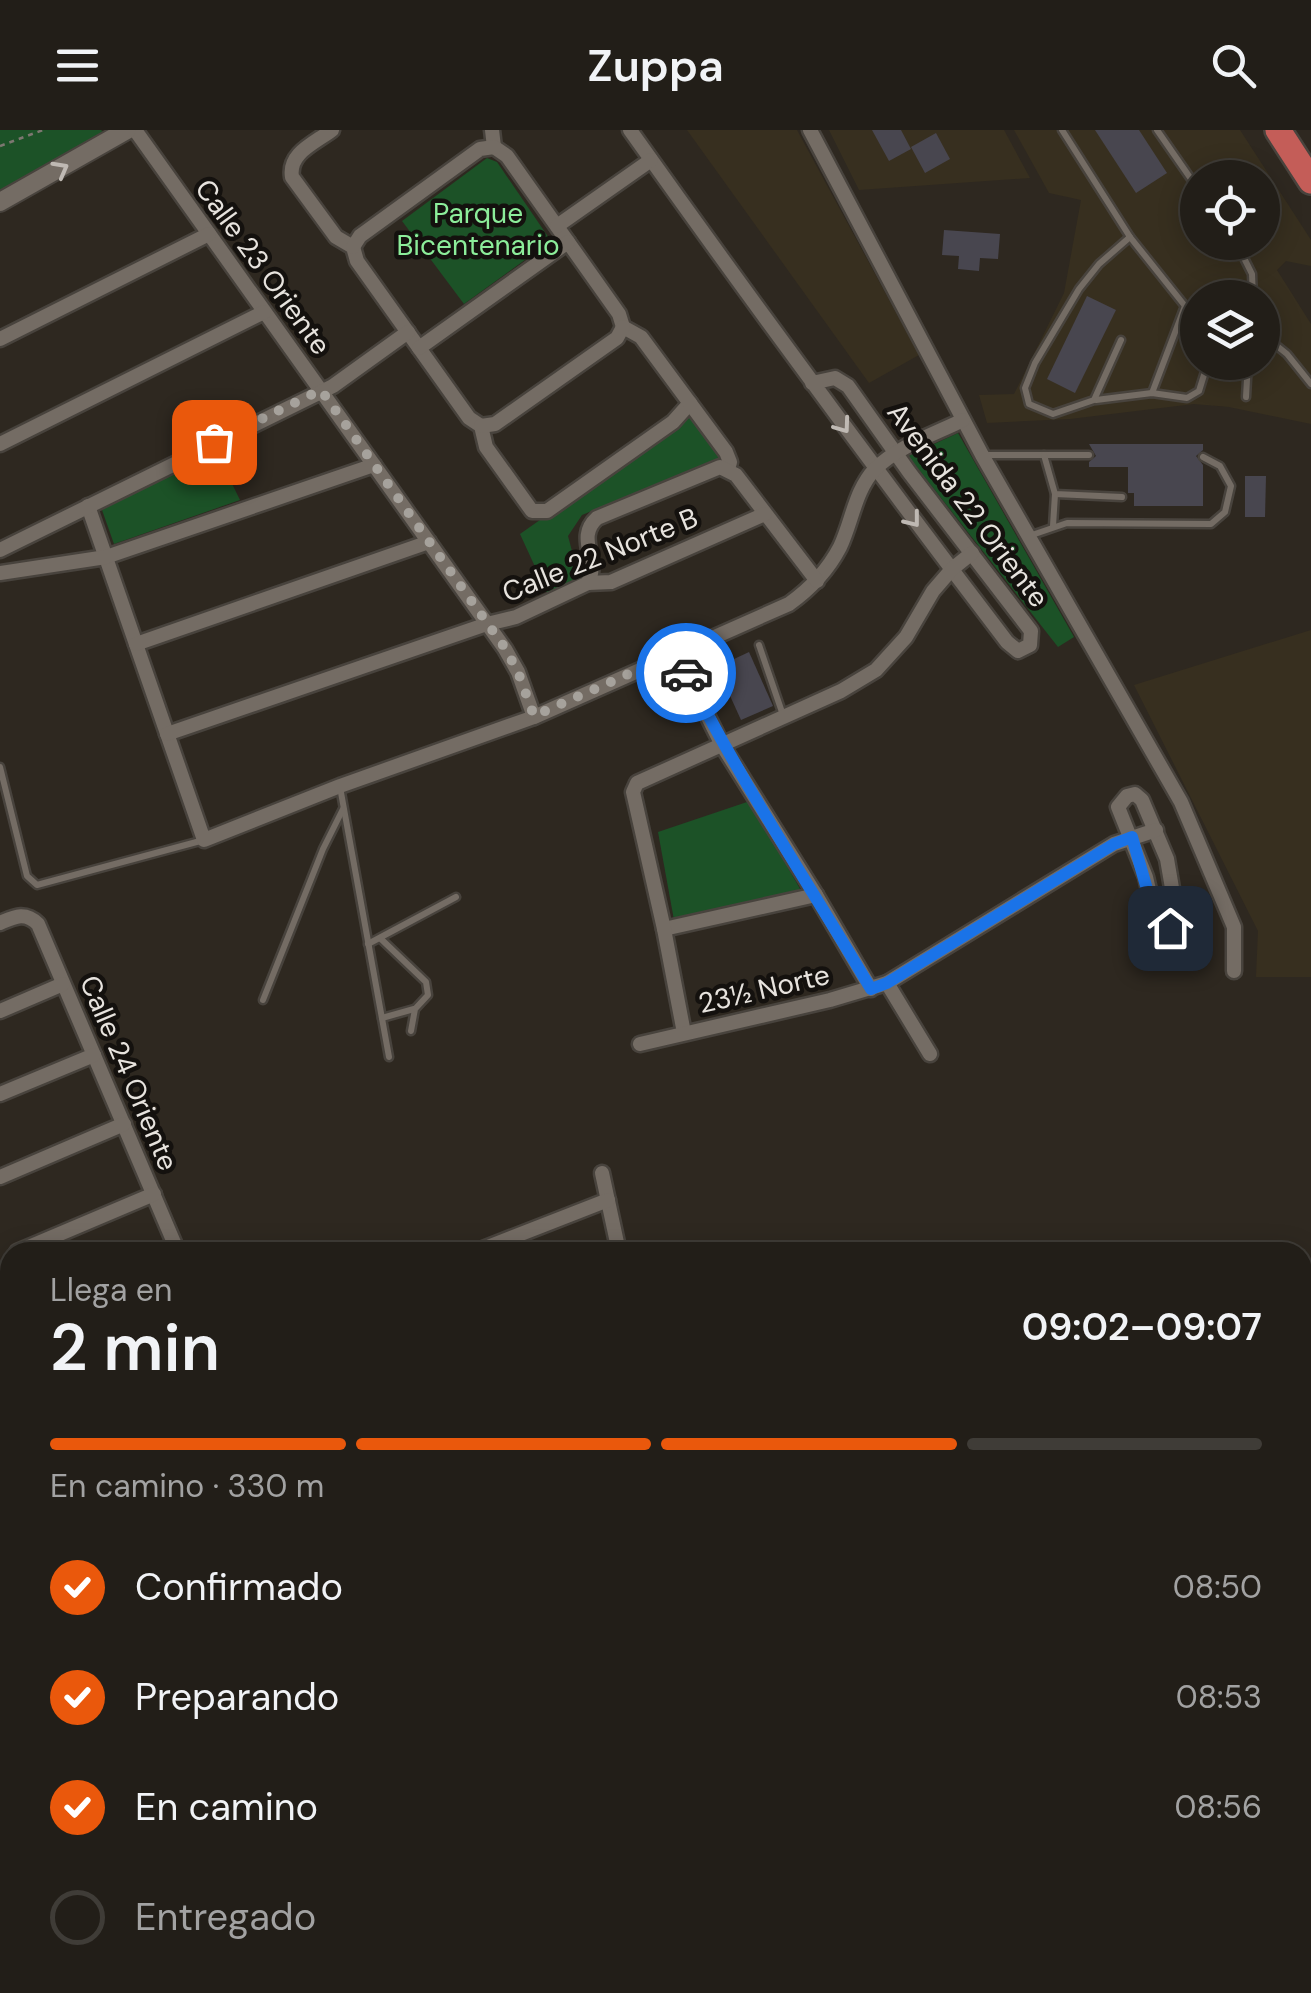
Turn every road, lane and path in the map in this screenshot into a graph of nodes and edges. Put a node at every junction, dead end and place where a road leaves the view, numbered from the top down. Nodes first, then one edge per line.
1 (44, 130) edge
2 (127, 130) edge
3 (135, 130) edge
4 (332, 130) edge
5 (492, 130) edge
6 (630, 130) edge
7 (810, 130) edge
8 (1062, 130) edge
9 (1157, 130) edge
10 (1278, 130) edge
11 (0, 146) edge
12 (494, 147) junction
13 (652, 160) junction
14 (1180, 163) edge
15 (1311, 181) edge
16 (0, 202) edge
17 (557, 226) junction
18 (209, 234) junction
19 (1130, 237) junction
20 (568, 242) junction
21 (353, 247) junction
22 (1180, 300) edge
23 (264, 312) junction
24 (1180, 319) edge
25 (623, 327) junction
26 (408, 332) junction
27 (0, 339) edge
28 (1121, 340) dead end
29 (419, 348) junction
30 (1280, 348) edge
31 (1202, 380) edge
32 (1247, 380) edge
33 (812, 383) junction
34 (1311, 384) edge
35 (321, 390) junction
36 (1152, 392) junction
37 (1246, 397) dead end
38 (1094, 400) junction
39 (690, 403) junction
40 (963, 420) junction
41 (481, 426) junction
42 (0, 444) edge
43 (896, 453) junction
44 (982, 454) junction
45 (1044, 455) junction
46 (1089, 455) dead end
47 (1203, 458) dead end
48 (374, 465) junction
49 (728, 469) junction
50 (875, 470) junction
51 (1055, 494) junction
52 (1122, 497) dead end
53 (88, 506) junction
54 (765, 514) junction
55 (1053, 526) junction
56 (1028, 536) junction
57 (429, 542) junction
58 (0, 550) edge
59 (972, 553) junction
60 (106, 558) junction
61 (952, 569) junction
62 (0, 573) edge
63 (816, 580) junction
64 (588, 583) junction
65 (487, 624) junction
66 (136, 644) junction
67 (758, 645) dead end
68 (676, 653) junction
69 (534, 716) junction
70 (780, 719) junction
71 (168, 734) junction
72 (722, 745) junction
73 (0, 767) edge
74 (340, 786) junction
75 (344, 808) junction
76 (1156, 830) junction
77 (1132, 837) junction
78 (204, 840) junction
79 (816, 895) junction
80 (456, 897) dead end
81 (0, 923) edge
82 (664, 928) junction
83 (380, 938) junction
84 (368, 944) junction
85 (1234, 972) dead end
86 (887, 983) junction
87 (64, 984) junction
88 (871, 989) junction
89 (263, 1000) dead end
90 (414, 1009) junction
91 (0, 1011) edge
92 (382, 1018) junction
93 (411, 1032) dead end
94 (684, 1033) junction
95 (640, 1044) dead end
96 (930, 1054) dead end
97 (94, 1055) junction
98 (389, 1057) dead end
99 (0, 1094) edge
100 (124, 1124) junction
101 (602, 1173) dead end
102 (0, 1177) edge
103 (154, 1194) junction
104 (608, 1200) junction
105 (41, 1242) edge
106 (174, 1242) edge
107 (501, 1242) edge
108 (617, 1242) edge

1 - 11 path
16 -> 2 street
3 - 18 street, Calle 23 Oriente
4 - 21 street
5 - 12 street
6 - 13 street, Avenida 22 Oriente
7 - 40 street
8 - 19 lane
9 - 14 lane
10 - 15 highway
12 - 17 street
12 - 21 street
13 - 17 street
13 - 33 street, Avenida 22 Oriente
17 - 20 street
18 - 23 street, Calle 23 Oriente
18 - 27 street
19 - 22 lane
19 - 38 lane
20 - 25 street
20 - 29 street
21 - 26 street
23 - 35 street, Calle 23 Oriente
23 - 42 street
24 - 36 lane
25 - 39 street
25 - 41 street
26 - 29 street
26 - 35 street
28 - 38 lane
29 - 41 street
30 - 34 lane
31 - 36 lane
32 - 37 lane
33 - 43 street, Avenida 22 Oriente
33 -> 50 street, Avenida 22 Oriente
35 - 48 street, Calle 23 Oriente
35 - 53 street
36 - 38 lane
39 - 41 street
39 - 49 street
40 - 43 street
40 - 44 street
43 - 50 street
43 - 59 street, Avenida 22 Oriente
44 - 45 lane
44 - 56 street
45 - 46 lane
45 - 51 lane
47 - 55 lane
48 - 57 street, Calle 23 Oriente
48 - 60 street
49 - 54 street
49 - 64 street
50 -> 61 street, Avenida 22 Oriente
50 - 63 street
51 - 52 lane
51 - 55 lane
53 - 58 street
53 - 60 street
54 - 63 street
54 - 64 street, Calle 22 Norte B
55 - 56 lane
56 - 85 street
57 - 65 street, Calle 23 Oriente
57 - 66 street
59 - 61 street
59 - 61 street, Avenida 22 Oriente
60 - 62 street
60 - 66 street
61 - 70 street
63 - 68 street
64 - 65 street, Calle 22 Norte B
65 - 69 street, Calle 23 Oriente
65 - 71 street, Calle 22 Norte B
66 - 71 street
67 - 70 lane
68 - 69 street
68 - 72 street
69 - 74 street
70 - 72 street
71 - 78 street
72 - 79 street
72 - 82 street
73 - 78 lane
74 - 75 lane
74 - 78 street
75 - 84 lane
75 - 89 lane
76 - 77 street, 23½ Norte
76 - 77 street
76 - 77 street
77 - 86 street, 23½ Norte
79 - 82 street
79 - 88 street
80 - 83 lane
81 - 87 street, Calle 24 Oriente
82 - 94 street
83 - 84 lane
83 - 90 lane
84 - 92 lane
86 - 88 street, 23½ Norte
86 - 96 street
87 - 91 street
87 - 97 street, Calle 24 Oriente
88 - 94 street, 23½ Norte
90 - 92 lane
90 - 93 lane
92 - 98 lane
94 - 95 street, 23½ Norte
97 - 99 street
97 - 100 street, Calle 24 Oriente
100 - 102 street
100 - 103 street, Calle 24 Oriente
101 - 104 street
103 - 105 street
103 - 106 street, Calle 24 Oriente
104 - 107 street
104 - 108 street

